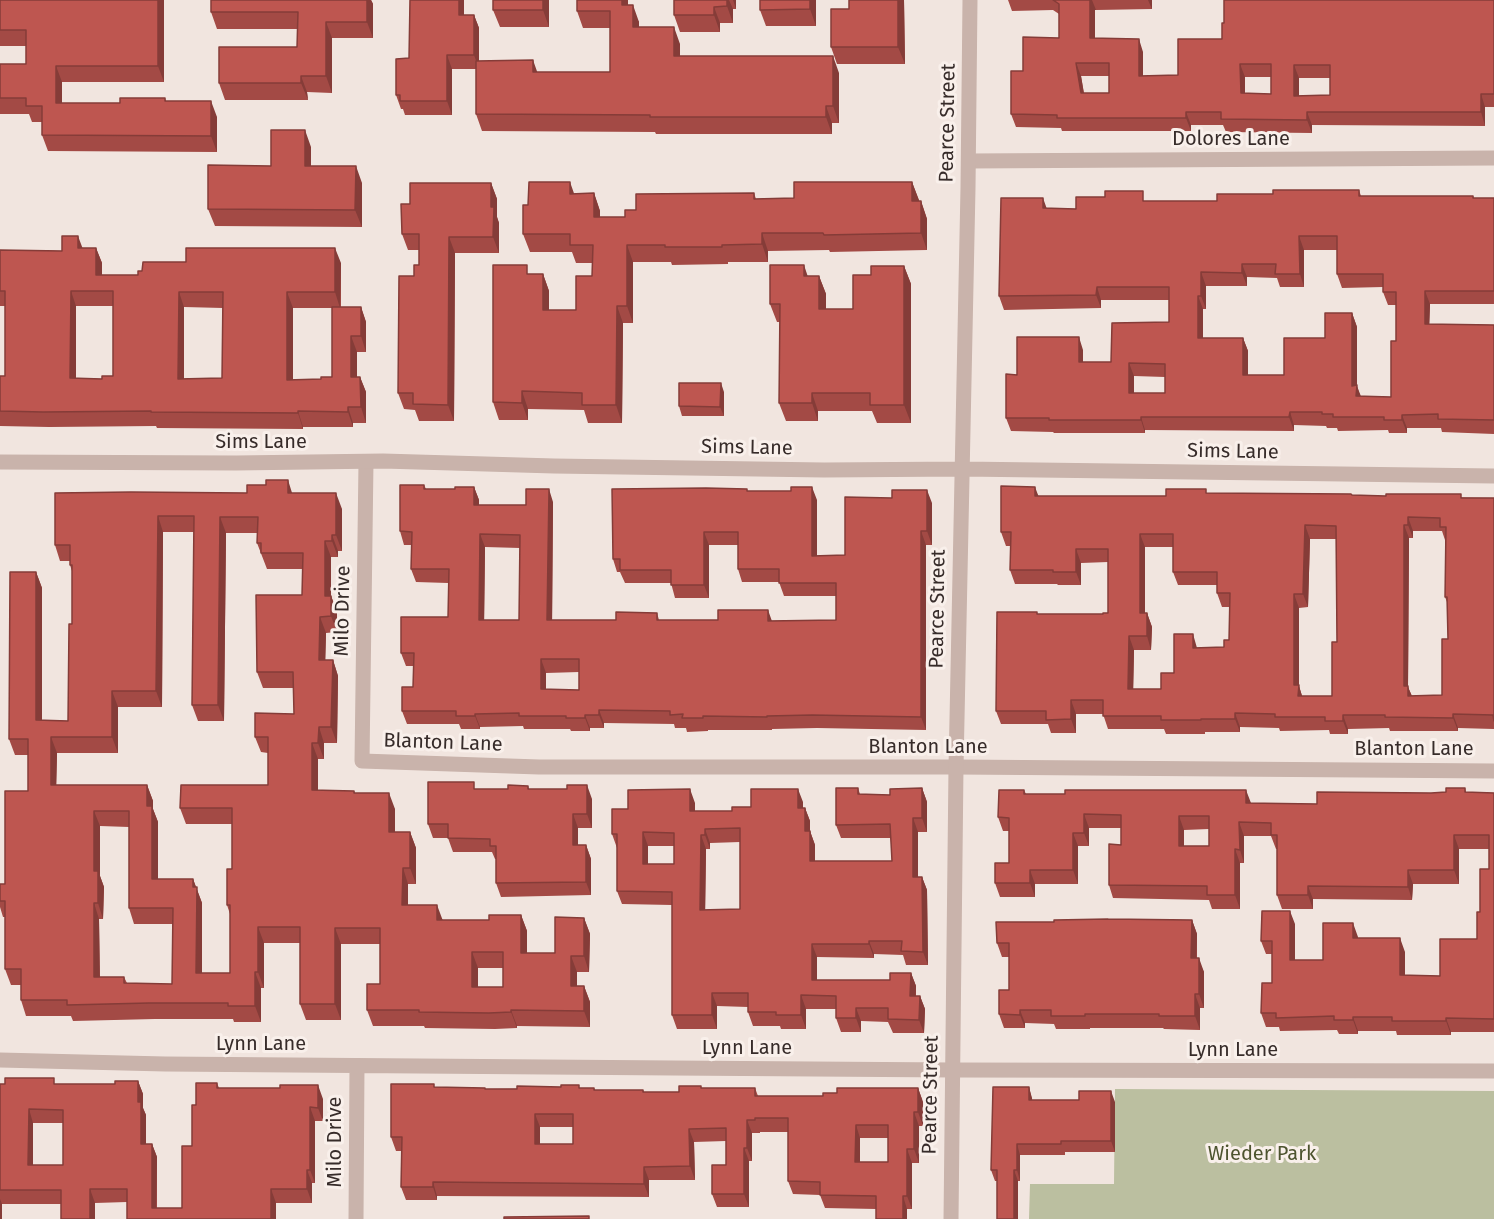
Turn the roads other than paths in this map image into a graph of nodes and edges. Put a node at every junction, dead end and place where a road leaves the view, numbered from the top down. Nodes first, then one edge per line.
1 (970, 0) edge
2 (1494, 158) edge
3 (969, 161) junction
4 (0, 462) edge
5 (366, 462) junction
6 (963, 469) junction
7 (1494, 476) edge
8 (362, 761) joint
9 (956, 767) junction
10 (1494, 771) edge
11 (0, 1060) edge
12 (357, 1066) junction
13 (953, 1070) junction
14 (1494, 1071) edge
15 (356, 1219) edge
16 (951, 1219) edge

1 - 3 street, Pearce Street
2 - 3 street, Dolores Lane
3 - 6 street, Pearce Street
4 - 5 street, Sims Lane
5 - 6 street, Sims Lane
5 - 8 street, Milo Drive
6 - 7 street, Sims Lane
6 - 9 street, Pearce Street
8 - 9 street, Blanton Lane
9 - 10 street, Blanton Lane
9 - 13 street, Pearce Street
11 - 12 street, Lynn Lane
12 - 13 street, Lynn Lane
12 - 15 street, Milo Drive
13 - 14 street, Lynn Lane
13 - 16 street, Pearce Street

